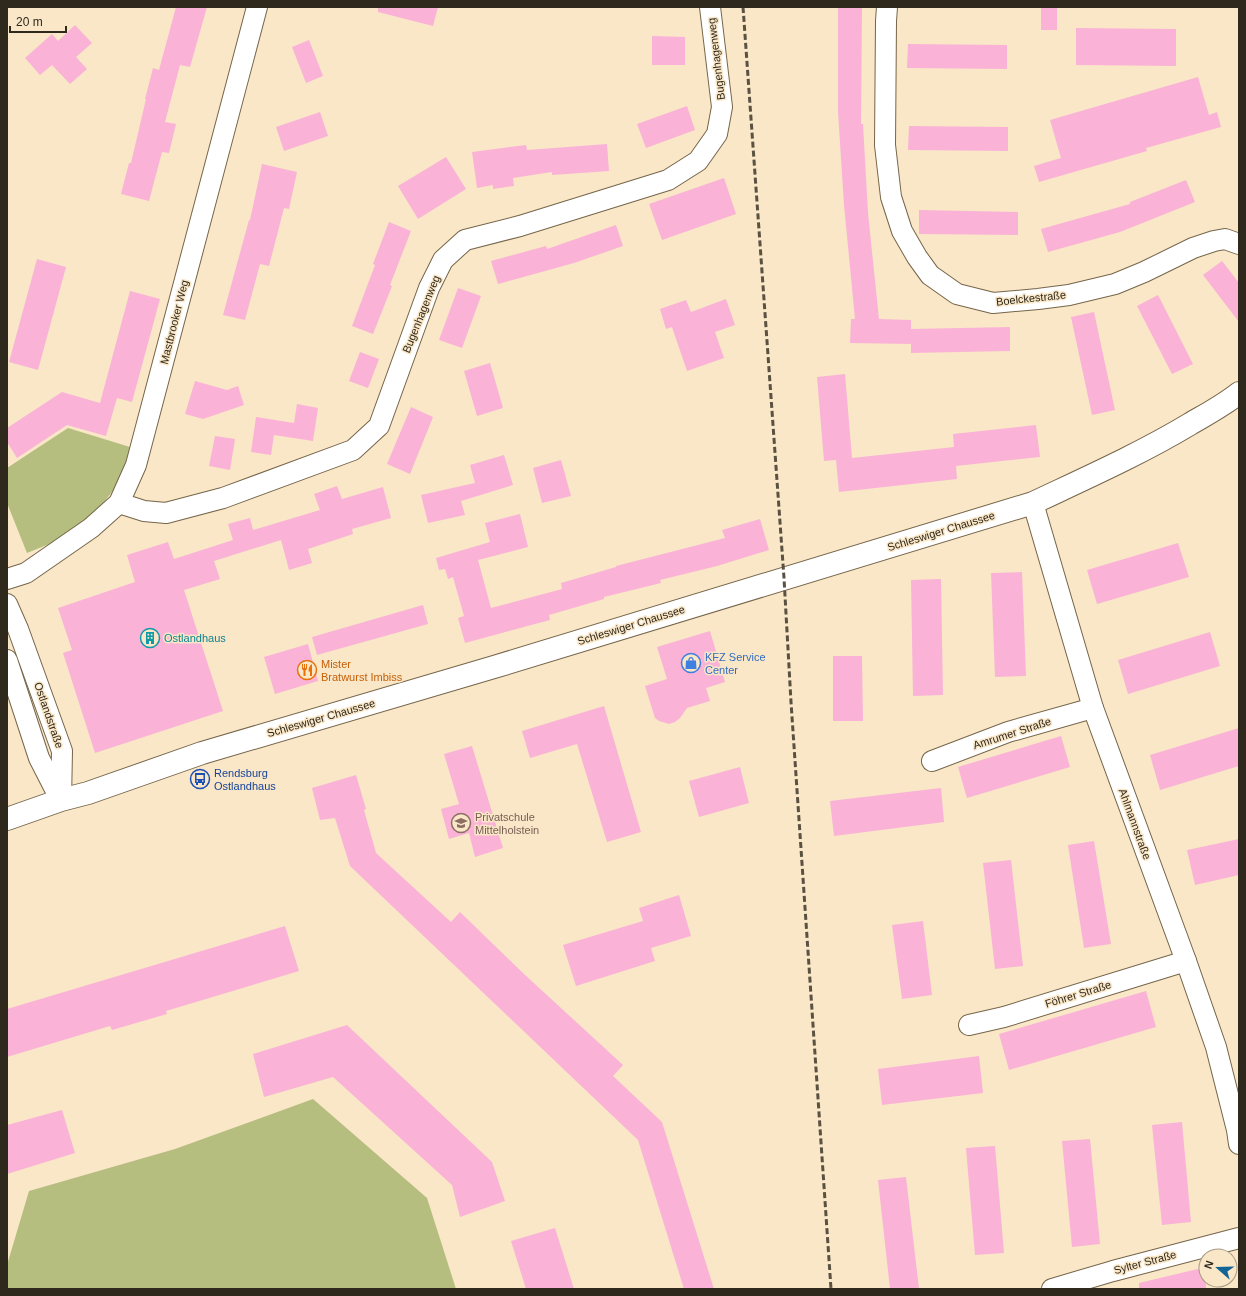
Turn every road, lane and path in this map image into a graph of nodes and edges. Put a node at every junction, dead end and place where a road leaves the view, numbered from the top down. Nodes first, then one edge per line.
1 (257, 7) edge
2 (710, 7) edge
3 (887, 7) edge
4 (1239, 244) edge
5 (1239, 393) edge
6 (119, 503) junction
7 (1033, 503) junction
8 (7, 580) edge
9 (7, 604) edge
10 (7, 660) edge
11 (1093, 708) junction
12 (932, 761) dead end
13 (61, 800) junction
14 (7, 819) edge
15 (1186, 961) junction
16 (969, 1025) dead end
17 (1238, 1135) edge
18 (1239, 1238) edge
19 (1052, 1289) edge

1 - 6 street, Mastbrooker Weg
2 - 6 street, Bugenhagenweg
3 - 4 street, Boelckestraße
5 - 7 main road, Schleswiger Chaussee
6 - 8 street, Mastbrooker Weg
7 - 11 street, Ahlmannstraße
7 - 13 main road, Schleswiger Chaussee
9 - 13 street, Ostlandstraße
10 - 13 street, Ostlandstraße
11 - 12 street, Amrumer Straße
11 - 15 street, Ahlmannstraße
13 - 14 main road, Schleswiger Chaussee
15 - 16 street, Föhrer Straße
15 - 17 street, Ahlmannstraße
18 - 19 street, Sylter Straße

